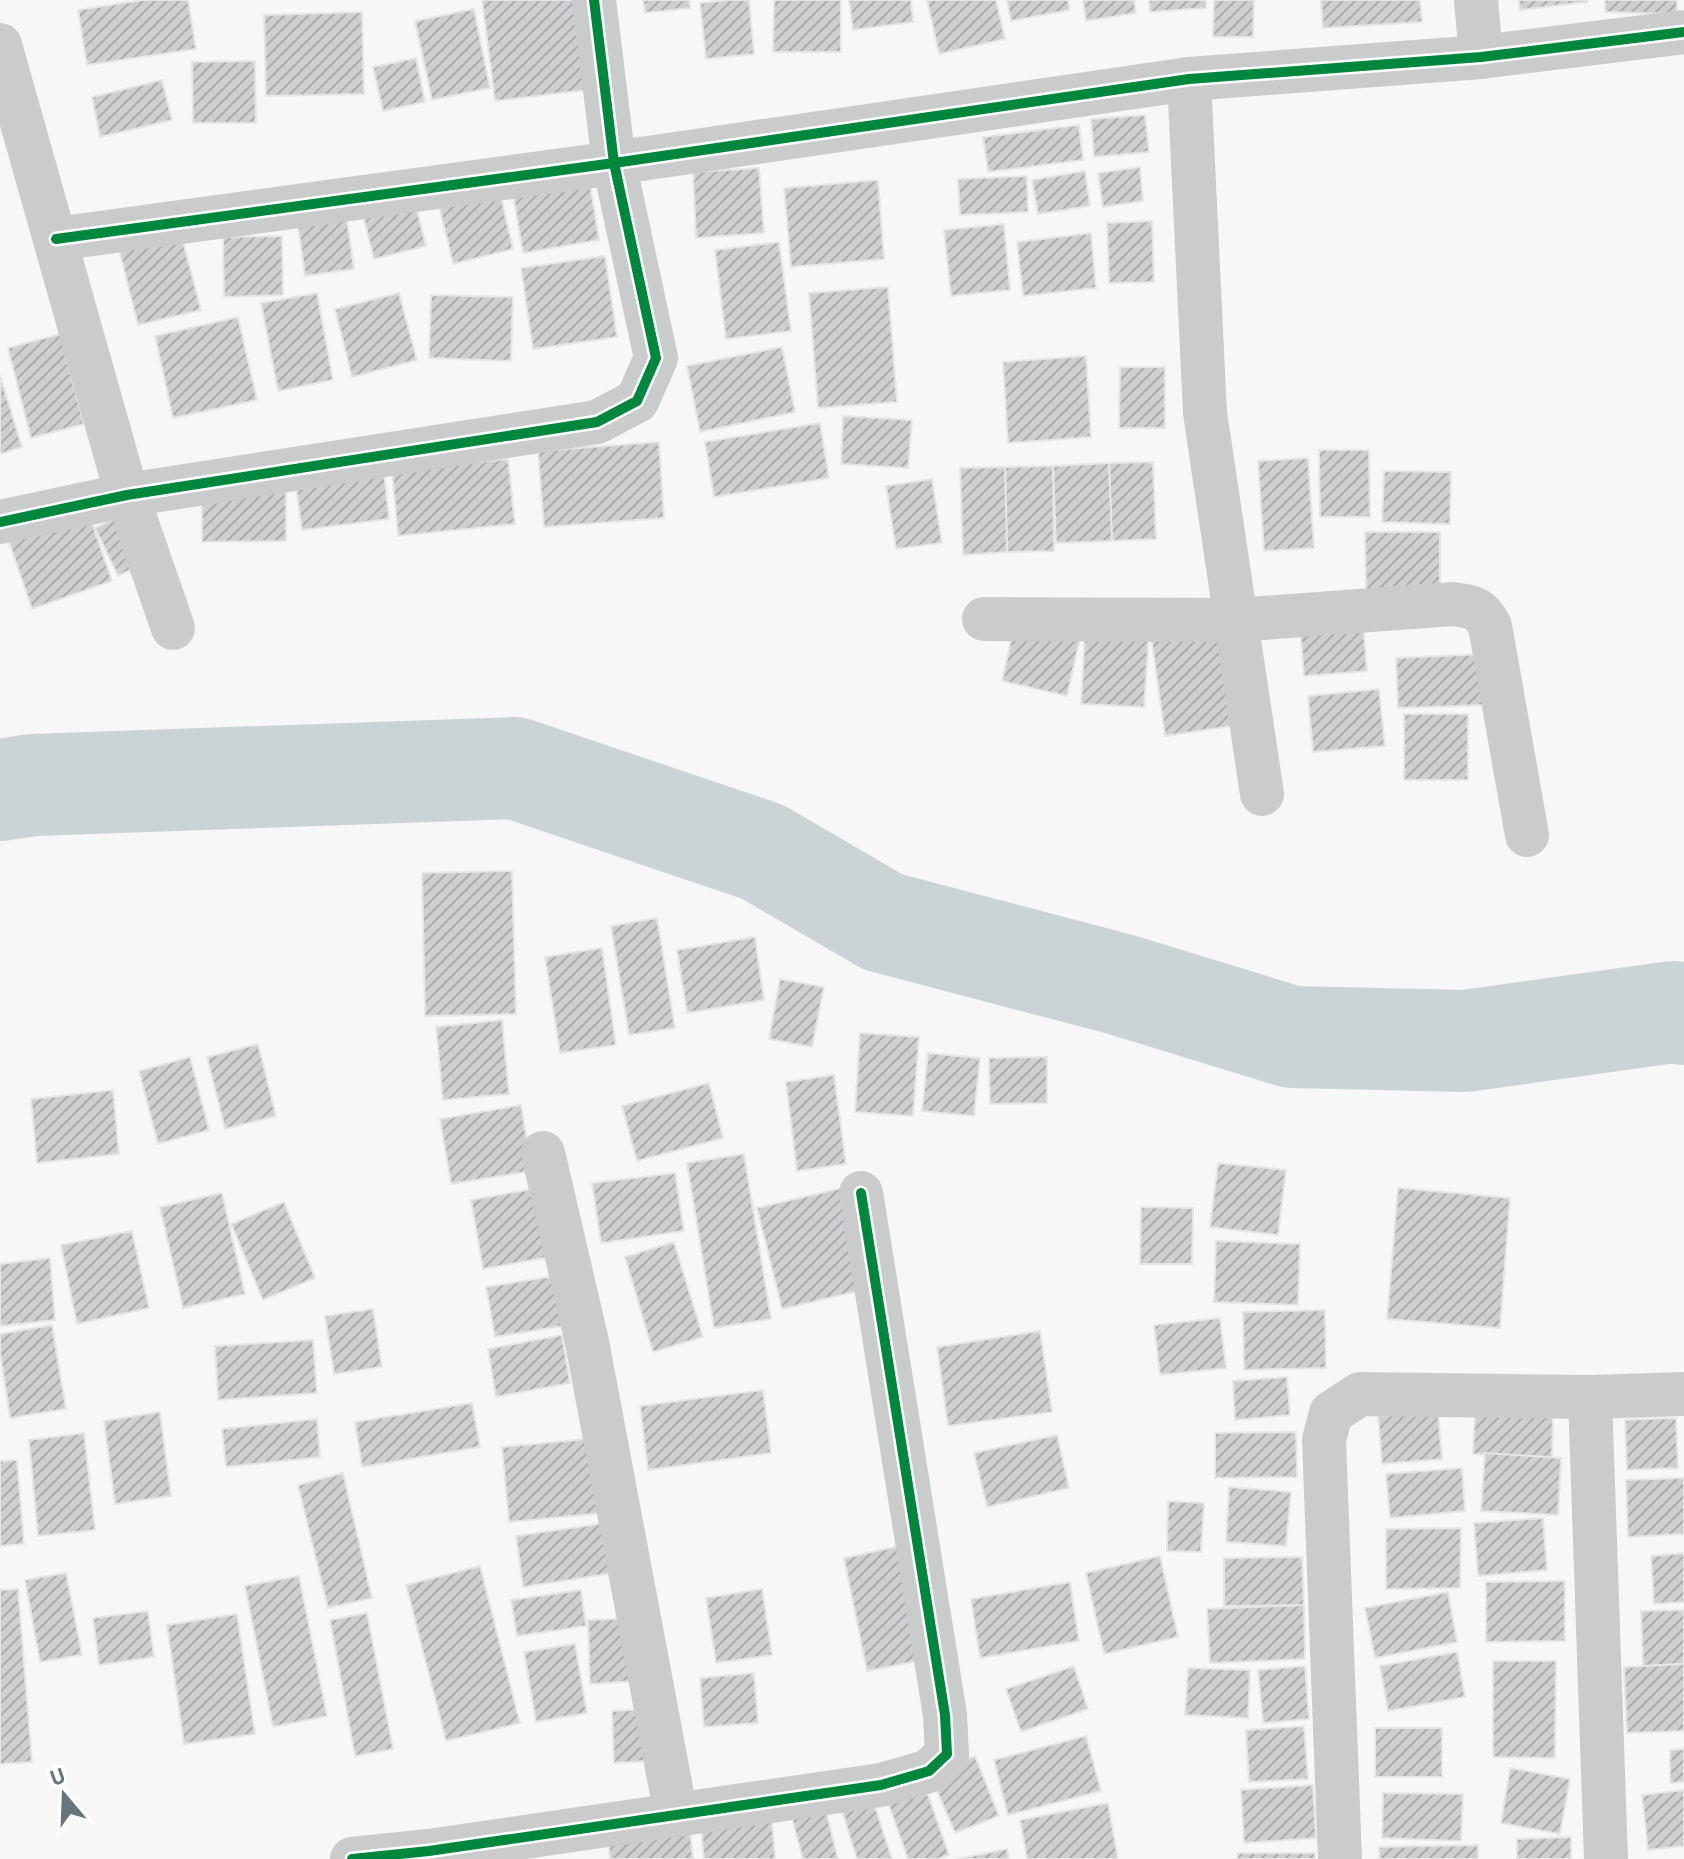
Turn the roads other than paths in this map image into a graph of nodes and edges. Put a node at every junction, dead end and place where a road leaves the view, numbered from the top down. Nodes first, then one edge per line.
1 (594, 0) edge
2 (1476, 0) edge
3 (1684, 32) edge
4 (0, 45) edge
5 (1481, 57) junction
6 (1189, 79) junction
7 (614, 163) junction
8 (56, 239) junction
9 (127, 495) junction
10 (0, 522) edge
11 (984, 619) dead end
12 (1236, 620) junction
13 (173, 628) dead end
14 (1262, 794) dead end
15 (1527, 835) dead end
16 (543, 1153) dead end
17 (861, 1193) dead end
18 (1684, 1394) edge
19 (1590, 1397) junction
20 (676, 1815) junction
21 (352, 1859) edge
22 (1340, 1859) edge
23 (1606, 1859) edge

1 - 7 street
2 - 5 street
3 - 5 street
4 - 8 street
5 - 6 street
6 - 7 street
6 - 12 street
7 - 8 street
7 - 9 street
8 - 9 street
9 - 10 street
9 - 13 street
11 - 12 street
12 - 14 street
12 - 15 street
16 - 20 street
17 - 20 street
18 - 19 street
19 - 22 street
19 - 23 street
20 - 21 street

